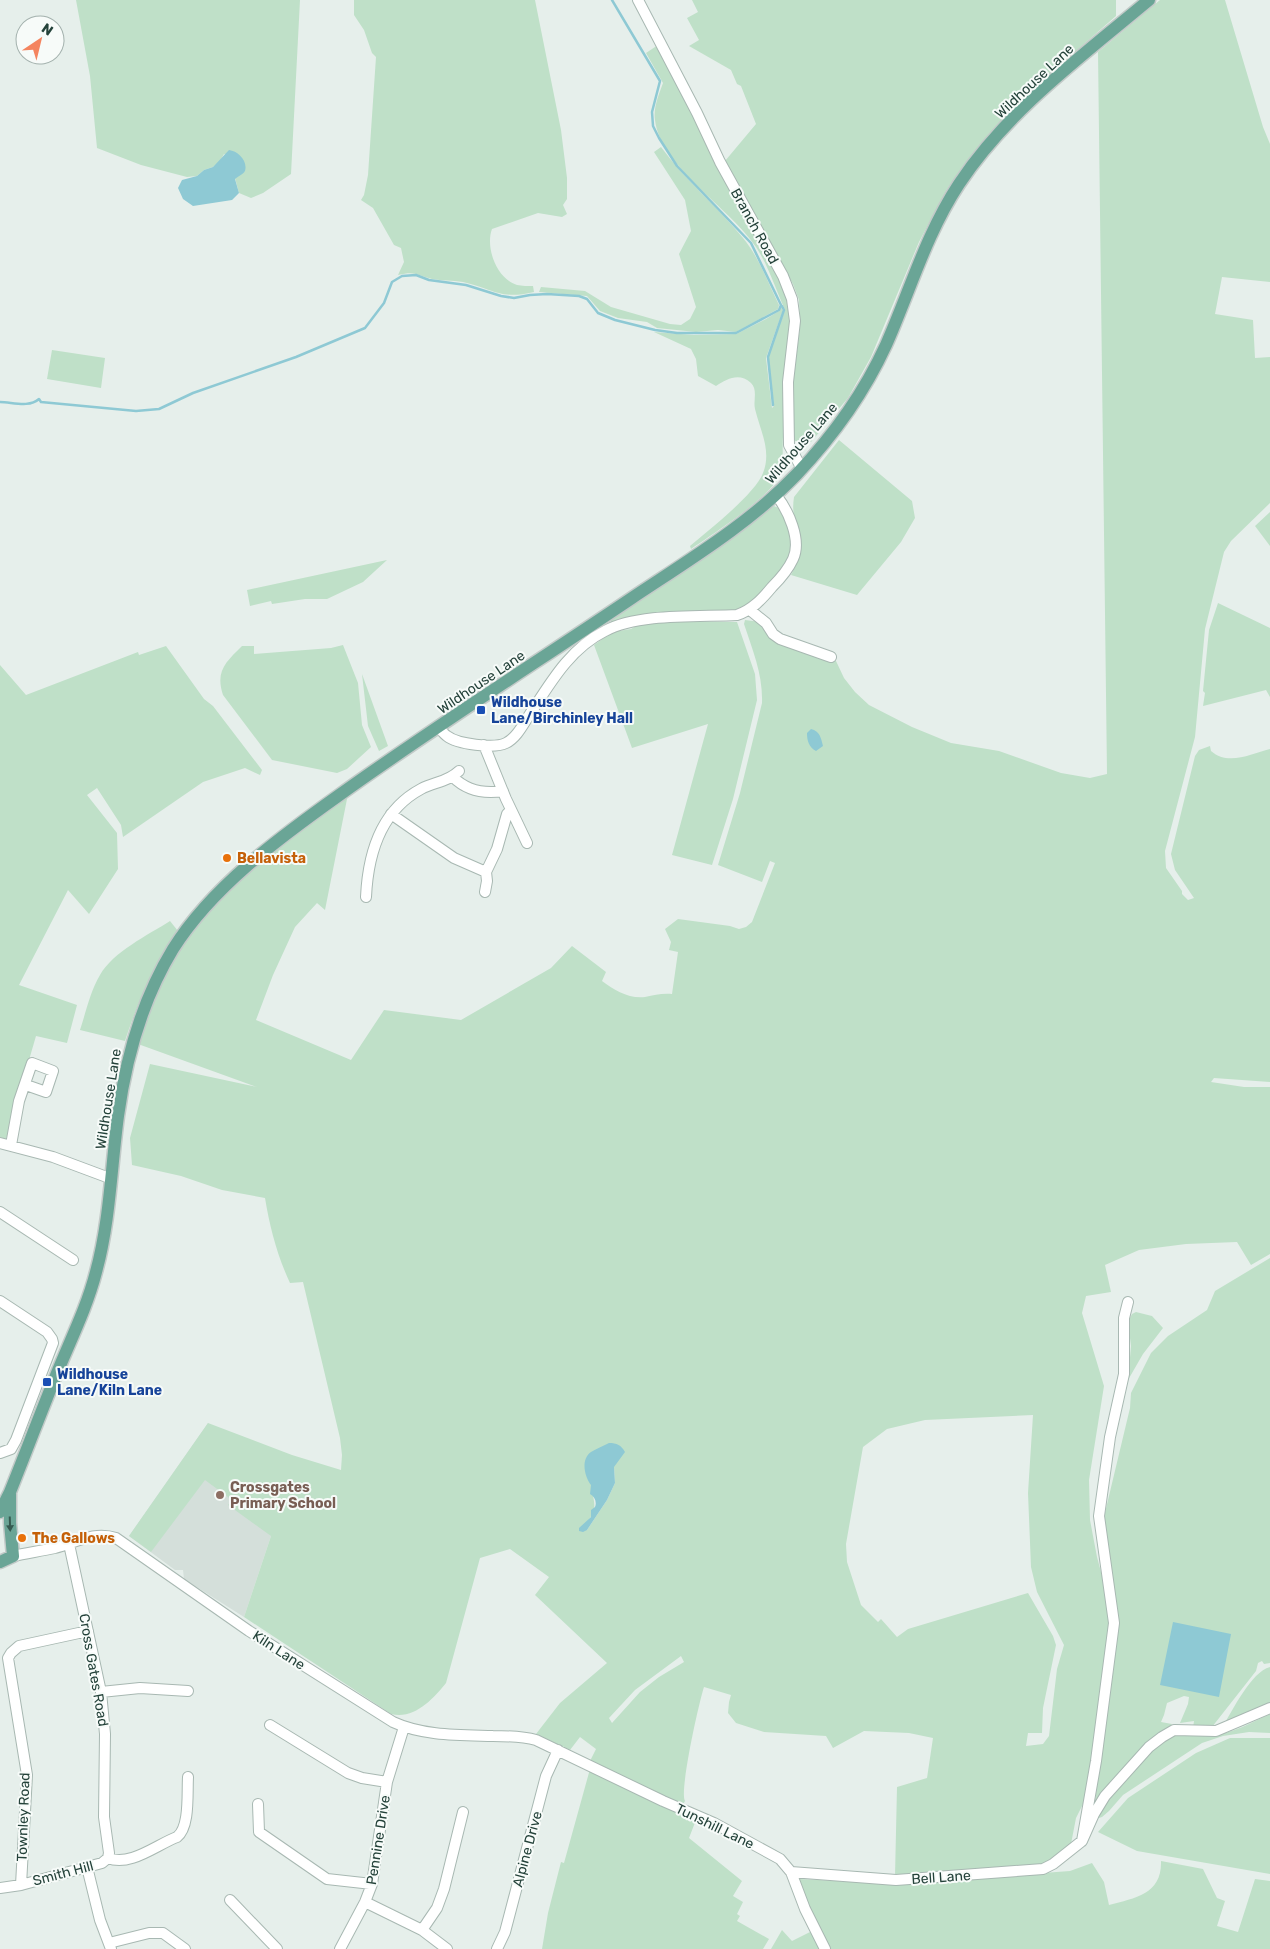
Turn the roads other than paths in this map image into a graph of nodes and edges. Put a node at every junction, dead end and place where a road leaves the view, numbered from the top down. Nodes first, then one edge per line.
1 (638, 0) edge
2 (1149, 0) edge
3 (802, 469) junction
4 (776, 495) junction
5 (750, 610) junction
6 (831, 657) dead end
7 (439, 728) junction
8 (484, 745) junction
9 (503, 791) junction
10 (511, 810) junction
11 (391, 814) junction
12 (527, 843) dead end
13 (486, 872) junction
14 (485, 892) dead end
15 (366, 897) dead end
16 (26, 1085) dead end
17 (5, 1144) edge
18 (0, 1155) edge
19 (112, 1180) junction
20 (0, 1212) edge
21 (73, 1260) dead end
22 (0, 1301) edge
23 (1128, 1302) dead end
24 (0, 1453) edge
25 (10, 1492) junction
26 (0, 1512) edge
27 (69, 1544) junction
28 (13, 1556) junction
29 (0, 1562) edge
30 (88, 1631) junction
31 (188, 1691) dead end
32 (101, 1692) junction
33 (1270, 1708) edge
34 (404, 1727) junction
35 (271, 1728) dead end
36 (558, 1750) junction
37 (188, 1778) dead end
38 (388, 1782) junction
39 (258, 1804) dead end
40 (463, 1812) dead end
41 (1082, 1841) junction
42 (108, 1858) junction
43 (86, 1867) junction
44 (791, 1872) junction
45 (372, 1884) junction
46 (21, 1885) junction
47 (0, 1888) edge
48 (230, 1900) dead end
49 (366, 1902) junction
50 (422, 1930) junction
51 (110, 1946) edge
52 (185, 1949) edge
53 (278, 1949) edge
54 (340, 1949) edge
55 (447, 1949) edge
56 (497, 1949) edge
57 (825, 1949) edge

1 - 3 street, Branch Road
2 - 3 main road, Wildhouse Lane
3 - 4 main road, Wildhouse Lane
4 - 5 street
4 - 7 main road, Wildhouse Lane
5 - 6 street
5 - 8 street
7 - 8 street
7 - 19 main road, Wildhouse Lane
8 - 9 street
9 - 10 street
9 - 11 street
10 - 12 street
10 - 13 street
11 - 13 street
11 - 15 street
13 - 14 street
16 - 17 street
17 - 18 street
17 - 19 street
19 - 25 main road, Wildhouse Lane
20 - 21 street
22 - 24 street
23 - 41 street
25 - 26 main road, Wildhouse Lane
25 -> 28 main road, Wildhouse Lane
27 - 28 street, Kiln Lane
27 - 30 street, Cross Gates Road
27 - 34 street, Kiln Lane
28 - 29 main road
30 - 32 street, Cross Gates Road
30 - 46 street, Townley Road
31 - 32 street
32 - 42 street, Cross Gates Road
33 - 41 street
34 - 36 street, Kiln Lane
34 - 38 street, Pennine Drive
35 - 38 street
36 - 44 street, Tunshill Lane
36 - 56 street, Alpine Drive
37 - 42 street, Smith Hill
38 - 45 street, Pennine Drive
39 - 45 street
40 - 50 street
41 - 44 street, Bell Lane
42 - 43 street, Smith Hill
43 - 46 street, Smith Hill
43 - 51 street
44 - 57 street, Tunshill Lane
45 - 49 street, Pennine Drive
46 - 47 street, Smith Hill
48 - 53 street
49 - 50 street
49 - 54 street, Pennine Drive
50 - 55 street
51 - 52 street

